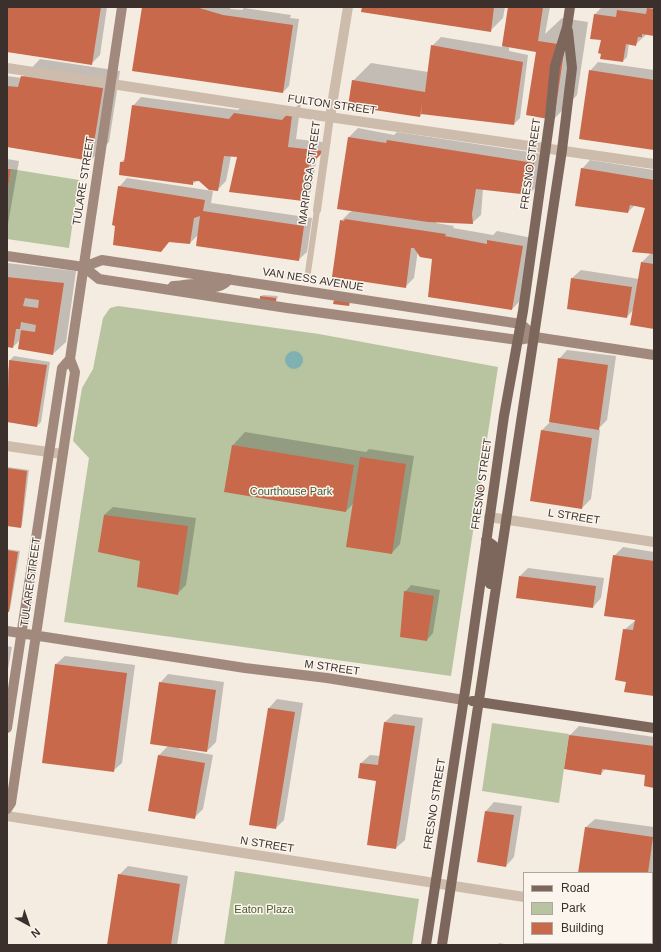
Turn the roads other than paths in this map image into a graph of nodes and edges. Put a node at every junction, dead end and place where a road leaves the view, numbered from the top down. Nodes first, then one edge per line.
1 (122, 7) edge
2 (348, 7) edge
3 (570, 7) edge
4 (567, 27) junction
5 (7, 68) edge
6 (111, 83) junction
7 (330, 117) junction
8 (546, 148) junction
9 (562, 150) junction
10 (654, 164) edge
11 (317, 210) joint
12 (7, 256) edge
13 (84, 268) junction
14 (308, 272) dead end
15 (229, 279) junction
16 (157, 288) junction
17 (521, 324) junction
18 (535, 336) junction
19 (518, 340) junction
20 (654, 355) edge
21 (70, 359) junction
22 (7, 446) edge
23 (49, 452) junction
24 (62, 454) junction
25 (490, 517) junction
26 (506, 519) junction
27 (486, 540) junction
28 (654, 542) edge
29 (491, 626) junction
30 (7, 631) edge
31 (21, 633) junction
32 (36, 635) junction
33 (464, 700) junction
34 (478, 702) junction
35 (7, 728) edge
36 (654, 728) edge
37 (7, 809) edge
38 (7, 816) edge
39 (435, 884) junction
40 (451, 886) junction
41 (523, 897) edge
42 (426, 945) edge
43 (442, 945) edge

1 - 6 main road, TULARE STREET
2 - 7 street, MARIPOSA STREET
3 - 4 main road, FRESNO STREET
4 - 8 main road, FRESNO STREET
4 - 9 main road, FRESNO STREET
5 - 6 street, FULTON STREET
6 - 7 street, FULTON STREET
6 - 13 main road, TULARE STREET
7 - 8 street, FULTON STREET
7 - 11 street, MARIPOSA STREET
8 - 9 street, FULTON STREET
8 - 17 main road, FRESNO STREET
9 - 10 street, FULTON STREET
9 - 18 main road, FRESNO STREET
11 - 14 street, MARIPOSA STREET
12 - 13 main road
13 - 15 main road, VAN NESS AVENUE
13 - 16 main road
13 - 21 main road, TULARE STREET
15 - 16 main road
15 - 17 main road, VAN NESS AVENUE
16 - 19 main road
17 - 18 main road
17 - 19 main road, FRESNO STREET
18 - 19 main road
18 - 20 main road
18 - 26 main road, FRESNO STREET
19 - 25 main road, FRESNO STREET
21 - 23 main road, TULARE STREET
21 - 24 main road, TULARE STREET
22 - 23 street
23 - 24 street
23 - 31 main road, TULARE STREET
24 - 32 main road, TULARE STREET
25 - 26 street, L STREET
25 - 27 main road, FRESNO STREET
26 - 28 street, L STREET
26 - 29 main road, FRESNO STREET
27 - 29 main road
27 - 33 main road, FRESNO STREET
29 - 34 main road, FRESNO STREET
30 - 31 main road, M STREET
31 - 32 main road, M STREET
31 - 35 main road, TULARE STREET
32 - 33 main road, M STREET
32 - 37 main road, TULARE STREET
33 - 34 main road, M STREET
33 - 39 main road, FRESNO STREET
34 - 36 main road, M STREET
34 - 40 main road, FRESNO STREET
38 - 39 street, N STREET
39 - 40 street, N STREET
39 - 42 main road, FRESNO STREET
40 - 41 street, N STREET
40 - 43 main road, FRESNO STREET

